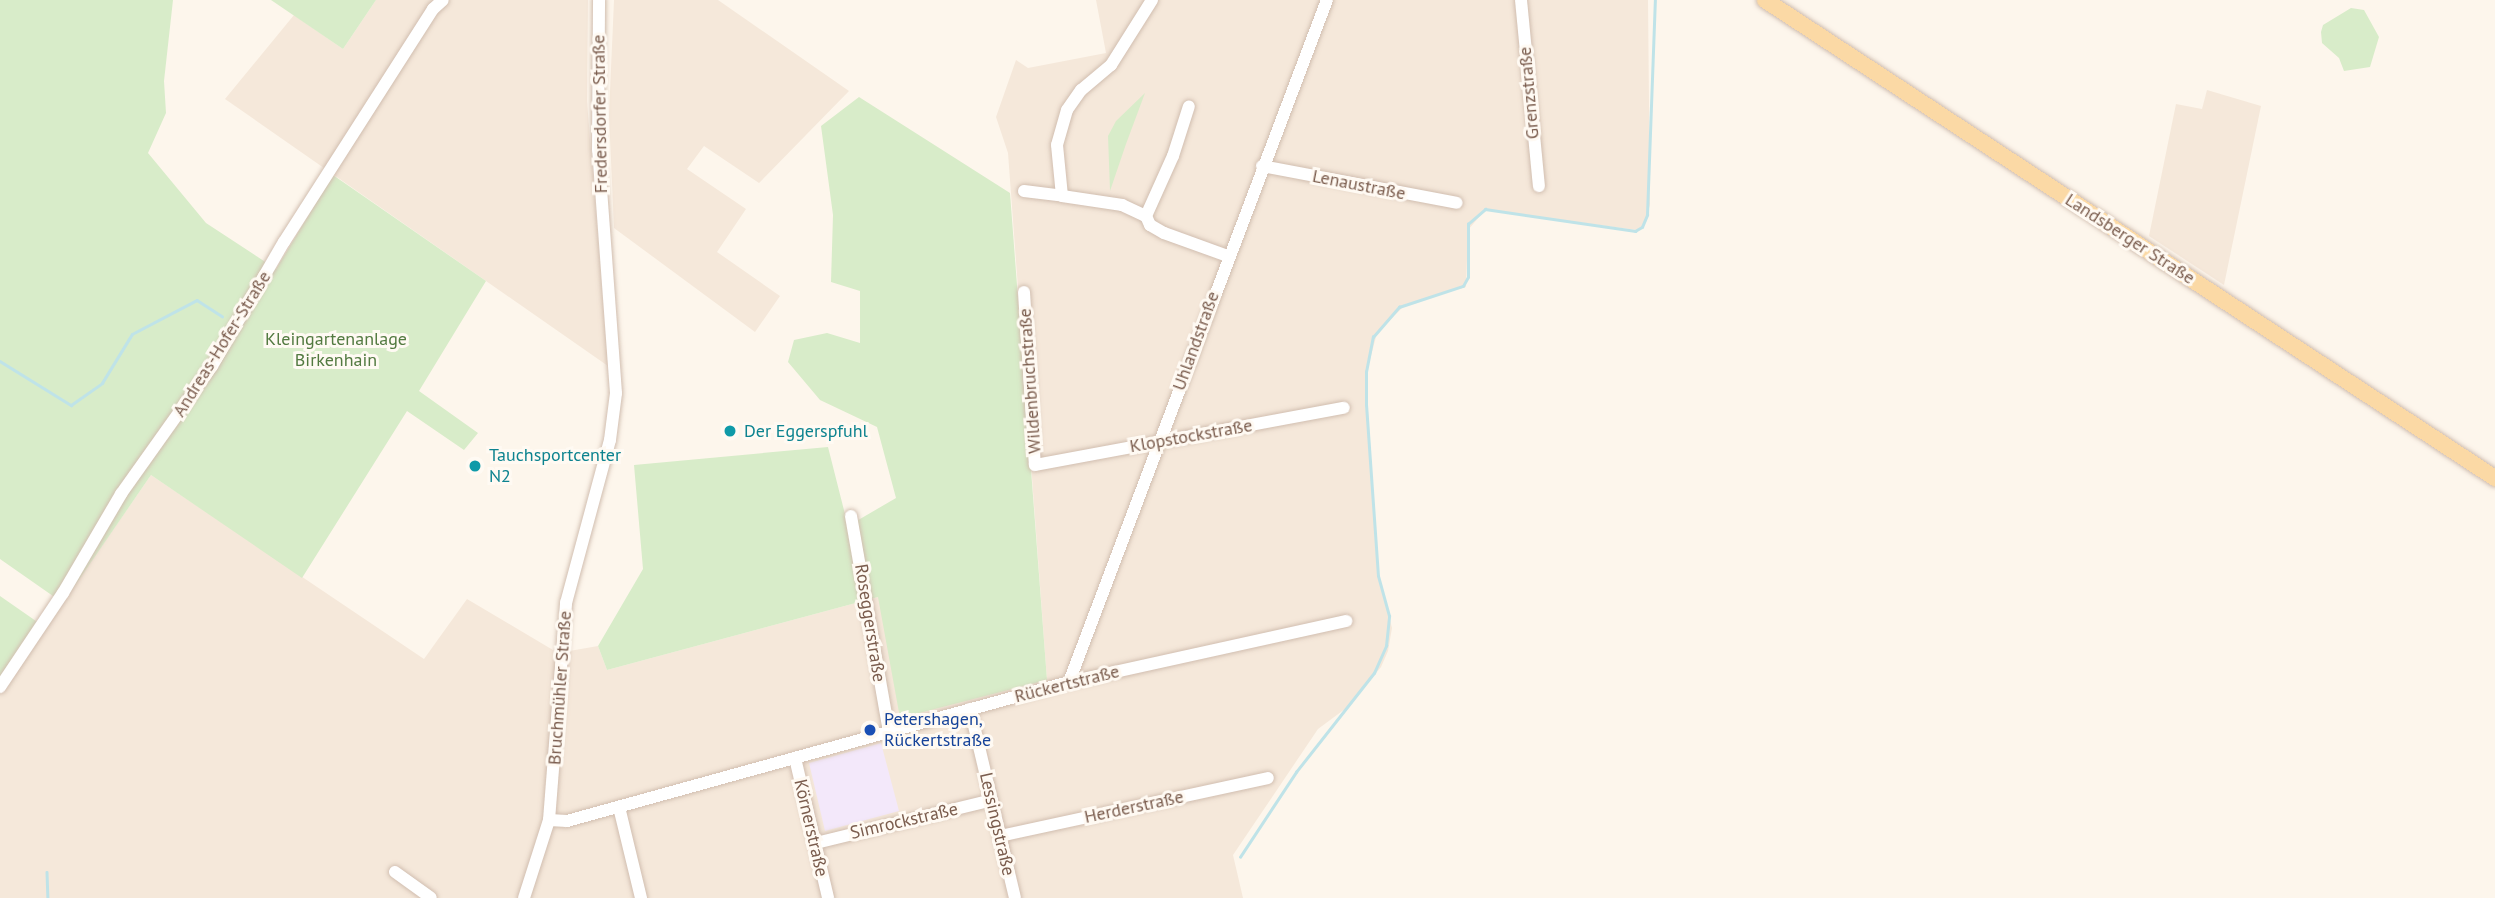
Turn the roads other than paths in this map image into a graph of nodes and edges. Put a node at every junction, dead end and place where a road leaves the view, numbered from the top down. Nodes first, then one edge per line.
1 (443, 0) edge
2 (599, 0) edge
3 (1152, 0) edge
4 (1327, 0) edge
5 (1521, 0) edge
6 (1765, 0) edge
7 (1189, 106) dead end
8 (1262, 166) junction
9 (1539, 186) dead end
10 (1024, 191) dead end
11 (1062, 196) junction
12 (1457, 204) dead end
13 (1146, 216) junction
14 (604, 228) joint
15 (1228, 256) junction
16 (1024, 292) dead end
17 (1344, 408) dead end
18 (1163, 440) junction
19 (1040, 467) joint
20 (2495, 478) edge
21 (851, 516) dead end
22 (1346, 621) dead end
23 (1069, 682) junction
24 (0, 687) edge
25 (971, 709) junction
26 (889, 731) junction
27 (795, 758) junction
28 (1268, 778) dead end
29 (992, 800) junction
30 (619, 807) junction
31 (549, 820) junction
32 (1000, 836) junction
33 (816, 843) junction
34 (395, 872) dead end
35 (431, 898) edge
36 (524, 898) edge
37 (641, 898) edge
38 (828, 898) edge
39 (1014, 898) edge

1 - 24 street, Andreas-Hofer-Straße
2 - 14 street, Fredersdorfer Straße
3 - 11 street
4 - 8 street, Uhlandstraße
5 - 9 street, Grenzstraße
6 - 20 main road, Landsberger Straße
7 - 13 street
8 - 12 street, Lenaustraße
8 - 15 street, Uhlandstraße
10 - 11 street
11 - 13 street
13 - 15 street
14 - 31 street, Bruchmühler Straße
15 - 18 street, Uhlandstraße
16 - 19 street, Wildenbruchstraße
17 - 18 street, Klopstockstraße
18 - 19 street, Klopstockstraße
18 - 23 street, Uhlandstraße
21 - 26 street, Roseggerstraße
22 - 23 street, Rückertstraße
23 - 25 street, Rückertstraße
25 - 26 street, Rückertstraße
25 - 29 street, Lessingstraße
26 - 27 street, Rückertstraße
27 - 30 street, Rückertstraße
27 - 33 street, Körnerstraße
28 - 32 street, Herderstraße
29 - 32 street, Lessingstraße
29 - 33 street, Simrockstraße
30 - 31 street, Rückertstraße
30 - 37 street
31 - 36 street, Bruchmühler Straße
32 - 39 street, Lessingstraße
33 - 38 street, Körnerstraße
34 - 35 street

